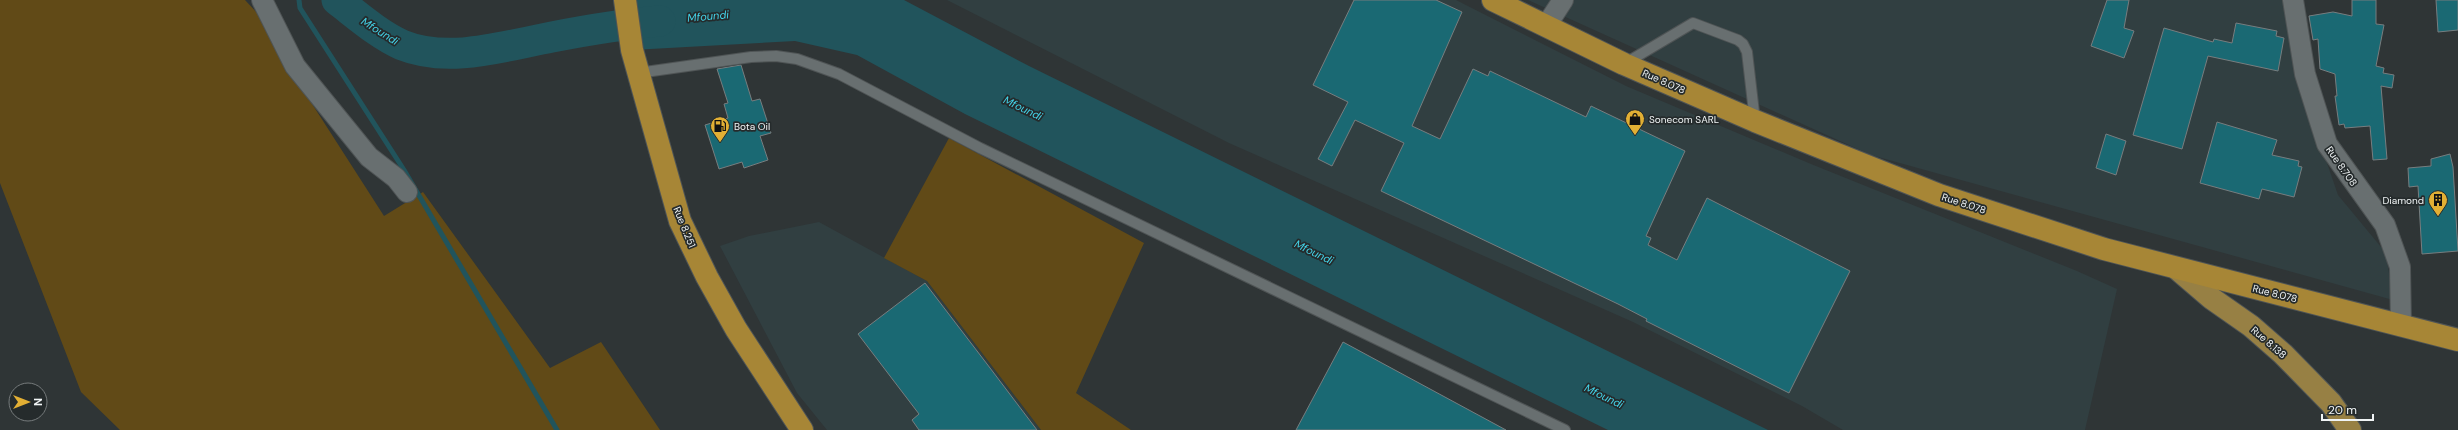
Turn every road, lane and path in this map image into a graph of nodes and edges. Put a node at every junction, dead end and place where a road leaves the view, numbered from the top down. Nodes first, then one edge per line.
1 (262, 0) edge
2 (625, 0) edge
3 (1493, 0) edge
4 (1563, 0) edge
5 (2293, 0) edge
6 (1546, 26) junction
7 (1624, 64) junction
8 (638, 72) junction
9 (1755, 121) junction
10 (407, 192) dead end
11 (2176, 268) junction
12 (2401, 326) junction
13 (2458, 340) edge
14 (802, 430) edge
15 (1565, 430) edge
16 (2350, 430) edge

1 - 10 street
2 - 8 highway, Rue 8.251
3 - 6 highway, Rue 8.078
4 - 6 street
5 - 12 street, Rue 8.708
6 - 7 highway, Rue 8.078
7 - 9 highway, Rue 8.078
7 - 9 lane
8 - 14 highway, Rue 8.251
8 - 15 lane
9 - 11 highway, Rue 8.078
11 - 12 highway, Rue 8.078
11 - 16 main road, Rue 8.138
12 - 13 highway, Rue 8.078

